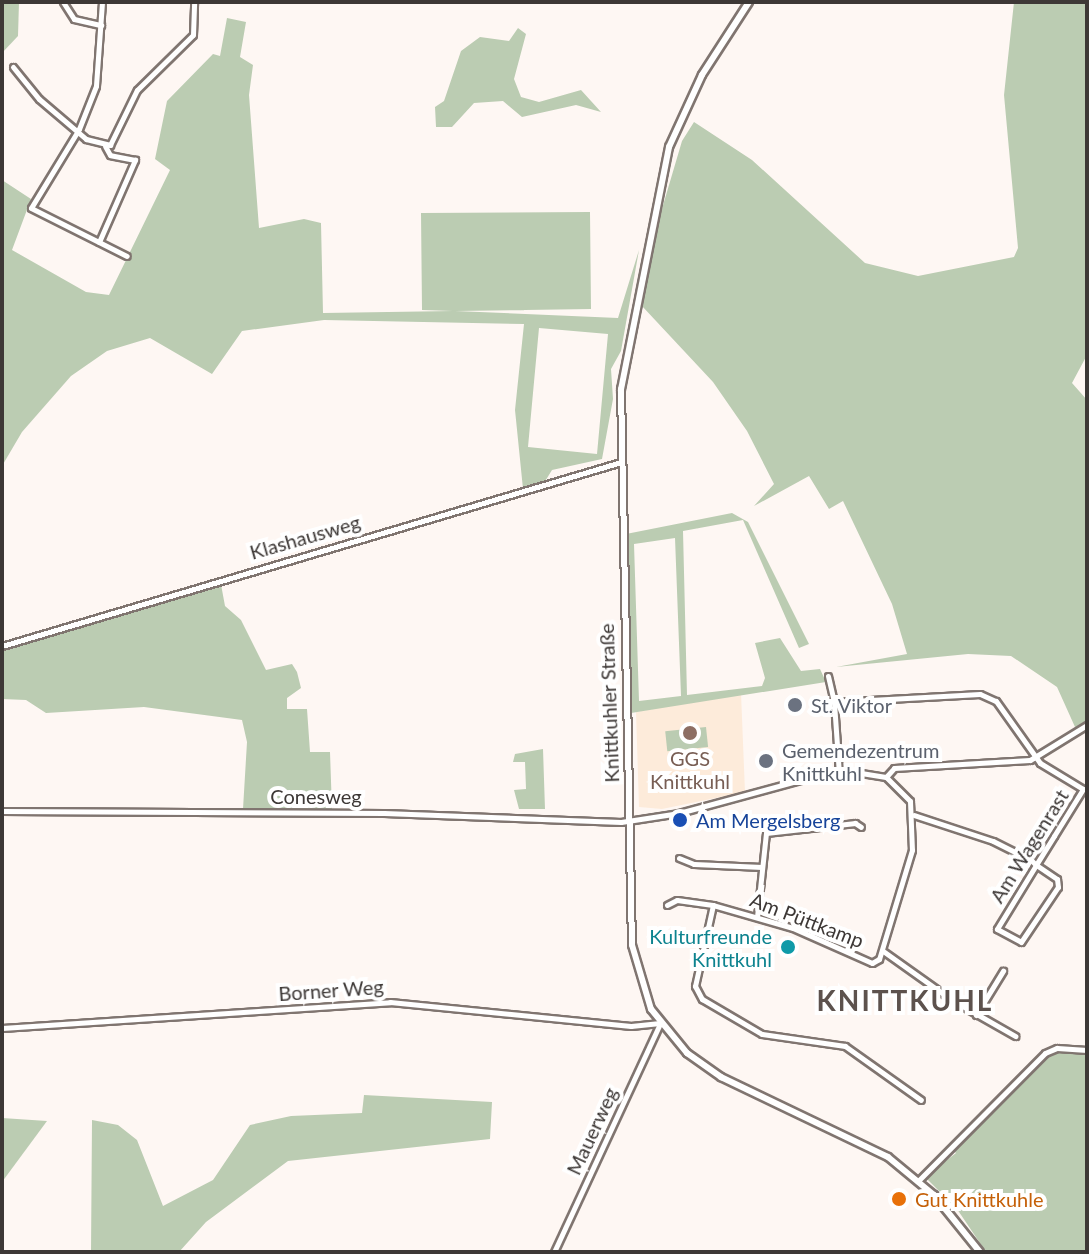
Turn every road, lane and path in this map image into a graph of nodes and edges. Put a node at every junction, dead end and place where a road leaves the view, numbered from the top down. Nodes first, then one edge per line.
1 (63, 2) edge
2 (102, 2) edge
3 (194, 2) edge
4 (749, 2) edge
5 (101, 25) junction
6 (13, 67) dead end
7 (79, 129) junction
8 (105, 146) junction
9 (99, 242) junction
10 (127, 256) dead end
11 (618, 463) junction
12 (2, 646) edge
13 (828, 676) dead end
14 (834, 702) junction
15 (1087, 725) edge
16 (1035, 756) junction
17 (839, 774) junction
18 (886, 777) junction
19 (2, 811) edge
20 (914, 815) junction
21 (629, 821) junction
22 (861, 827) dead end
23 (679, 858) dead end
24 (1036, 865) junction
25 (762, 867) junction
26 (667, 905) dead end
27 (713, 905) junction
28 (757, 917) junction
29 (883, 951) junction
30 (1003, 971) dead end
31 (976, 1015) junction
32 (660, 1023) junction
33 (2, 1028) edge
34 (1015, 1036) dead end
35 (1087, 1050) edge
36 (921, 1100) dead end
37 (918, 1181) junction
38 (554, 1252) edge
39 (980, 1252) edge

1 - 5 street
2 - 5 street
3 - 8 street
4 - 11 street, Knittkuhler Straße
5 - 7 street
6 - 7 street
7 - 8 street
7 - 9 street
8 - 9 street
9 - 10 street
11 - 12 street, Klashausweg
11 - 21 street, Knittkuhler Straße
13 - 14 street
14 - 16 street
14 - 17 street
15 - 16 street
16 - 18 street
16 - 24 street, Am Wagenrast
17 - 18 street
17 - 21 street
18 - 20 street
19 - 21 street, Conesweg
20 - 24 street
20 - 29 street
21 - 32 street, Knittkuhler Straße
22 - 25 street
23 - 25 street
24 - 24 street, Am Wagenrast
25 - 28 street
26 - 27 street, Am Püttkamp
27 - 28 street, Am Püttkamp
27 - 36 street
28 - 29 street, Am Püttkamp
29 - 31 street
30 - 31 street
31 - 34 street
32 - 33 street, Borner Weg
32 - 37 street, Knittkuhler Straße
32 - 38 street, Mauerweg
35 - 37 street
37 - 39 street, Knittkuhler Straße

